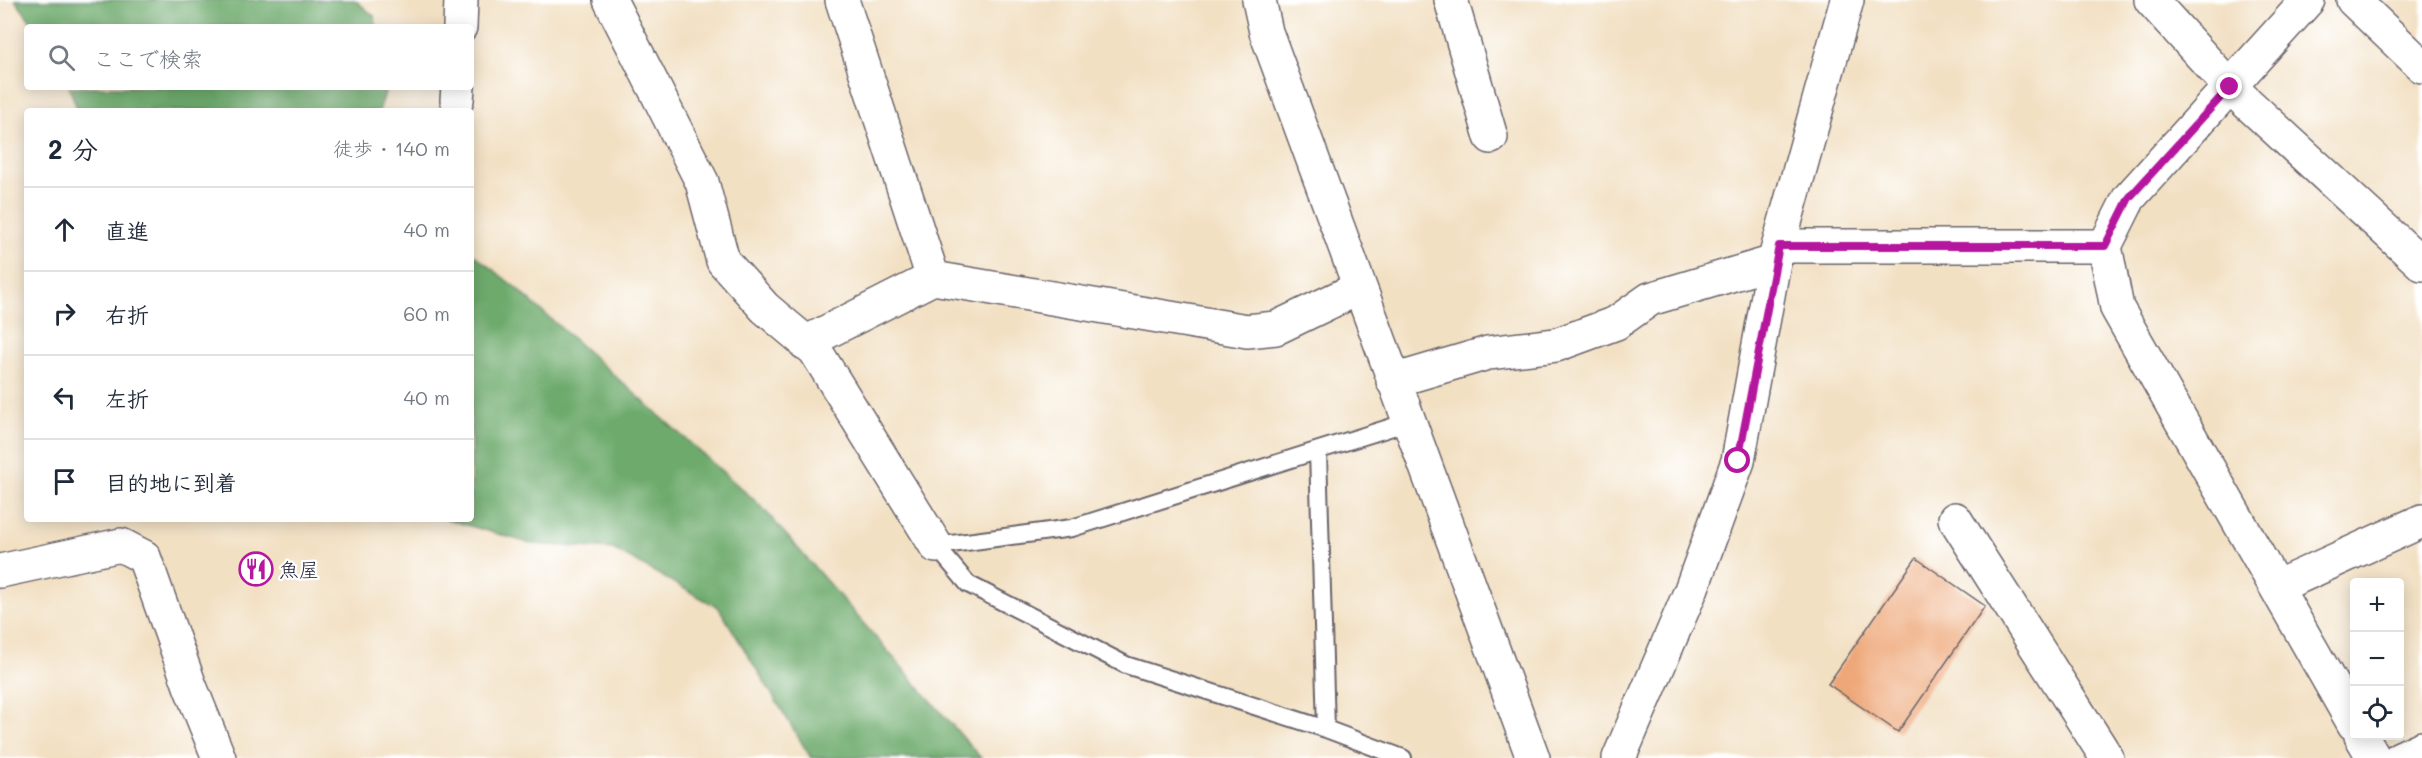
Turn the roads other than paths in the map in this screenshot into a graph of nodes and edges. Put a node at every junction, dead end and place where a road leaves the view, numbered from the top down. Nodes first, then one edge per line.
1 (461, 0) edge
2 (610, 0) edge
3 (842, 0) edge
4 (1259, 0) edge
5 (1450, 0) edge
6 (1847, 0) edge
7 (2151, 0) edge
8 (2308, 0) edge
9 (2353, 0) edge
10 (460, 24) edge
11 (2422, 66) edge
12 (2230, 87) junction
13 (1491, 137) dead end
14 (2105, 246) junction
15 (1776, 254) junction
16 (2422, 264) edge
17 (933, 278) junction
18 (1359, 288) junction
19 (805, 343) junction
20 (1393, 381) junction
21 (1408, 422) junction
22 (1318, 451) junction
23 (1955, 519) dead end
24 (2422, 521) edge
25 (936, 546) junction
26 (0, 571) edge
27 (2276, 587) junction
28 (2350, 715) edge
29 (1326, 729) junction
30 (2364, 740) edge
31 (2422, 748) edge
32 (219, 758) edge
33 (1403, 758) edge
34 (1533, 758) edge
35 (1619, 758) edge
36 (2107, 758) edge
37 (2374, 758) edge
38 (2400, 758) edge

1 - 10 street
2 - 19 street
3 - 17 street
4 - 18 street
5 - 13 street
6 - 15 street
7 - 12 street
8 - 12 street
9 - 11 street
12 - 14 street
12 - 16 street
14 - 15 street
14 - 27 street
15 - 20 street
15 - 35 street
17 - 18 street
17 - 19 street
18 - 20 street
19 - 25 street
20 - 21 street
21 - 22 lane
21 - 34 street
22 - 25 lane
22 - 29 lane
23 - 36 street
24 - 27 street
25 - 29 lane
26 - 32 street
27 - 28 street
29 - 33 lane
30 - 37 street
31 - 38 street

